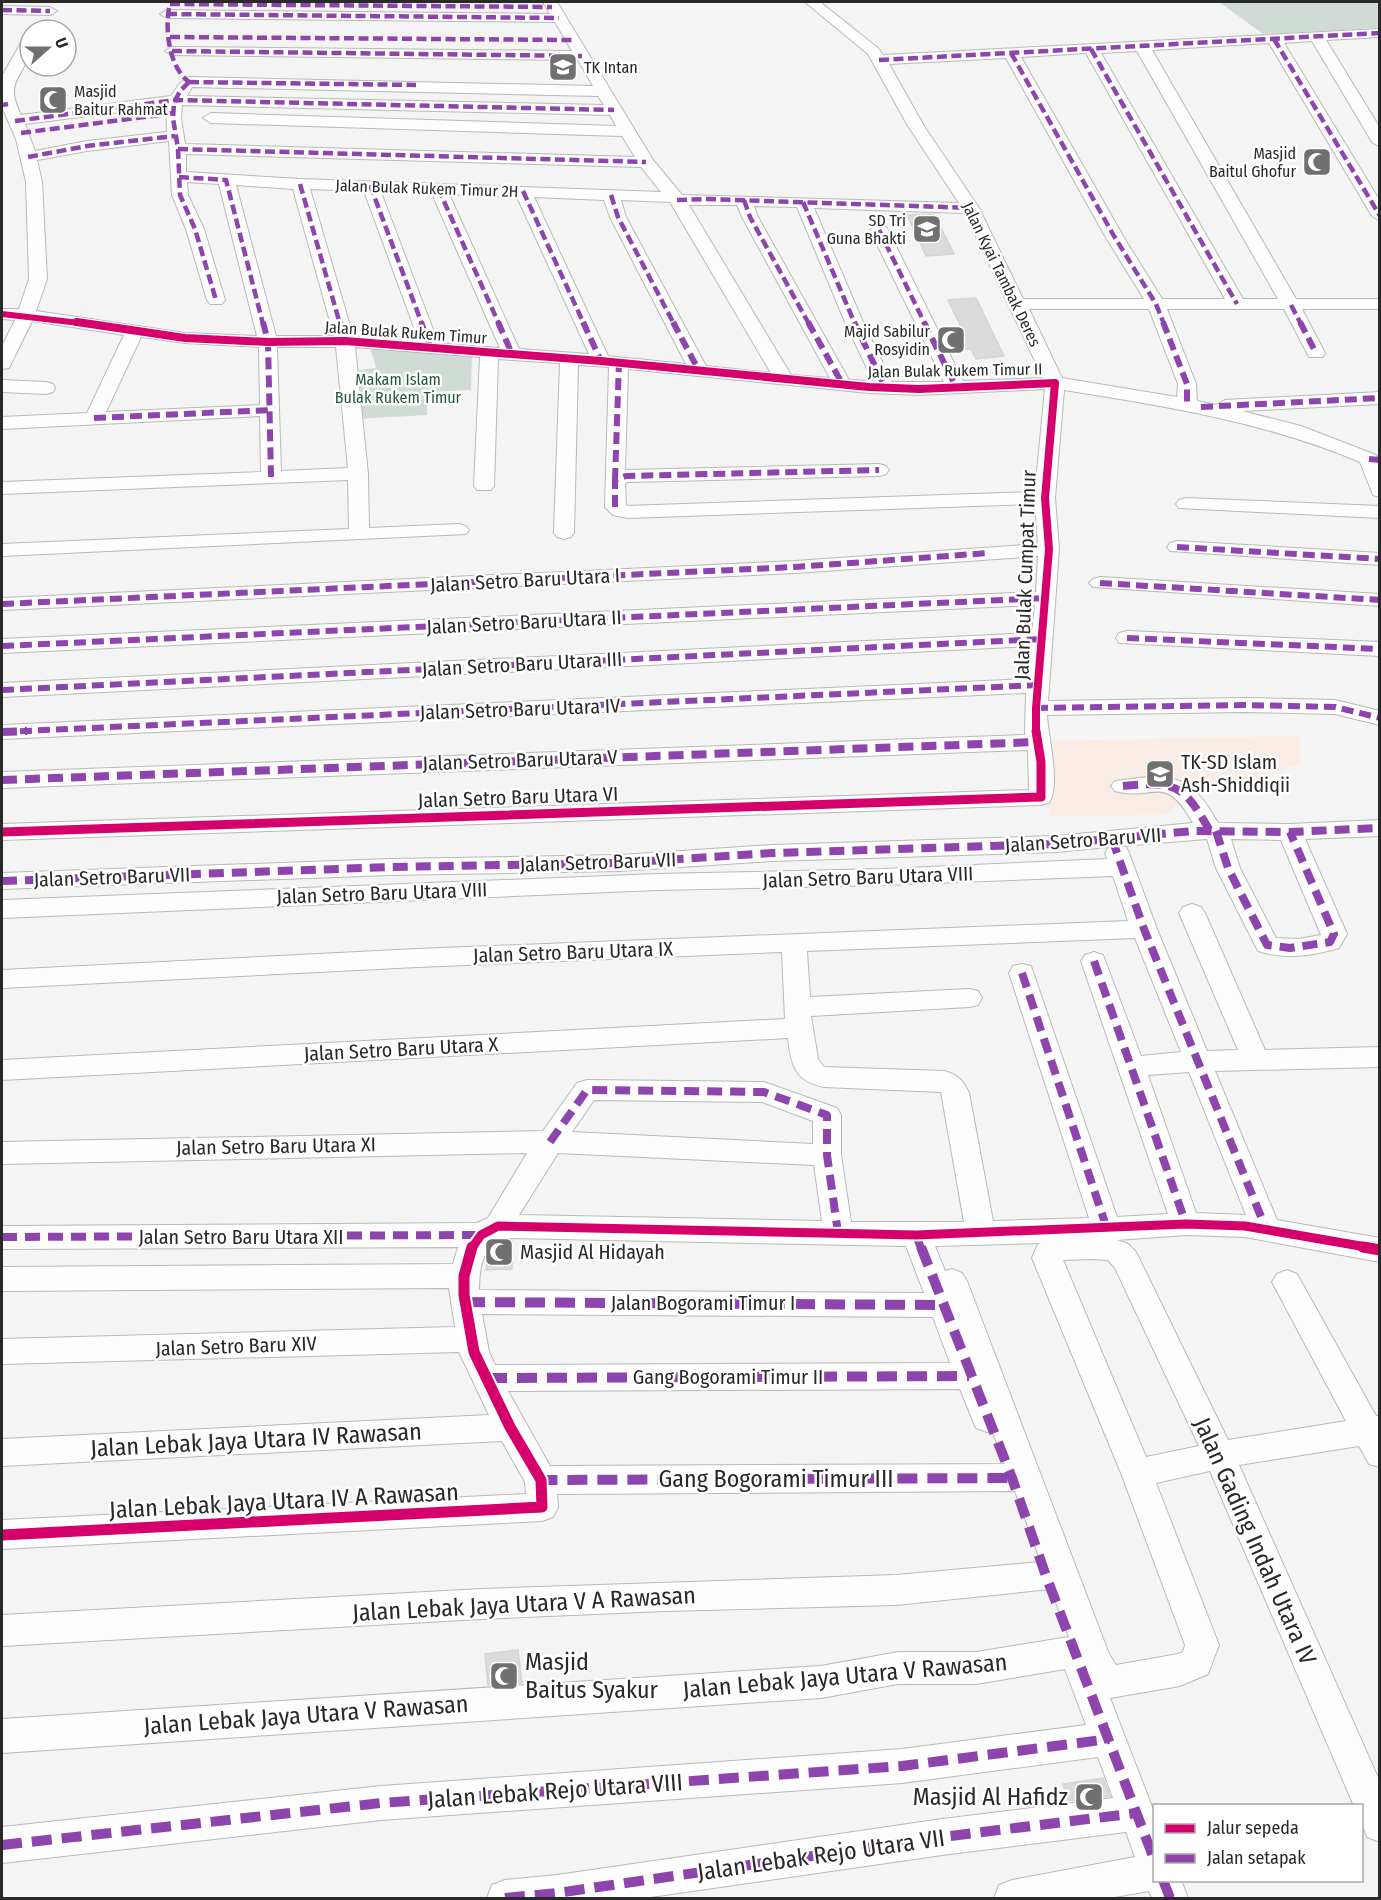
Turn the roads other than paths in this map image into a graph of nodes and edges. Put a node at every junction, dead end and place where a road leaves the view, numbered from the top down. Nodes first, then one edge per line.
1 (812, 2) edge
2 (53, 6) edge
3 (169, 6) edge
4 (553, 9) edge
5 (2, 10) edge
6 (1380, 33) edge
7 (1316, 36) junction
8 (1274, 39) junction
9 (573, 40) junction
10 (171, 44) junction
11 (1142, 46) junction
12 (1091, 49) junction
13 (1011, 53) junction
14 (582, 57) junction
15 (18, 60) edge
16 (879, 60) junction
17 (189, 82) junction
18 (601, 91) junction
19 (5, 105) edge
20 (175, 110) junction
21 (614, 110) junction
22 (18, 127) junction
23 (628, 131) junction
24 (177, 142) junction
25 (1380, 142) edge
26 (28, 157) junction
27 (646, 162) junction
28 (179, 177) junction
29 (226, 180) junction
30 (300, 184) junction
31 (370, 186) junction
32 (438, 188) junction
33 (523, 191) junction
34 (611, 195) junction
35 (676, 198) junction
36 (744, 200) junction
37 (803, 202) junction
38 (971, 208) junction
39 (1380, 216) edge
40 (879, 230) dead end
41 (216, 300) dead end
42 (1019, 304) junction
43 (1156, 304) junction
44 (1237, 304) junction
45 (1291, 305) junction
46 (1379, 305) edge
47 (2, 315) edge
48 (26, 315) junction
49 (134, 332) junction
50 (345, 341) junction
51 (268, 342) junction
52 (431, 349) junction
53 (489, 352) junction
54 (1316, 353) dead end
55 (512, 354) junction
56 (569, 358) junction
57 (2, 362) edge
58 (610, 362) junction
59 (699, 371) junction
60 (785, 380) junction
61 (1055, 383) junction
62 (843, 385) junction
63 (2, 386) edge
64 (885, 387) junction
65 (956, 387) junction
66 (46, 388) dead end
67 (1380, 398) edge
68 (1194, 405) junction
69 (271, 410) junction
70 (94, 418) junction
71 (2, 423) edge
72 (1374, 460) edge
73 (879, 470) dead end
74 (358, 474) junction
75 (271, 477) junction
76 (615, 480) junction
77 (484, 486) dead end
78 (2, 489) edge
79 (1380, 491) edge
80 (1045, 498) junction
81 (1186, 504) dead end
82 (1380, 512) edge
83 (459, 530) dead end
84 (564, 533) dead end
85 (359, 534) junction
86 (1177, 547) dead end
87 (1048, 549) junction
88 (2, 550) edge
89 (1380, 559) edge
90 (1100, 583) dead end
91 (1046, 598) junction
92 (1380, 600) edge
93 (2, 604) edge
94 (1127, 638) dead end
95 (1042, 639) junction
96 (2, 646) edge
97 (1380, 649) edge
98 (1039, 686) junction
99 (2, 690) edge
100 (1036, 708) junction
101 (1380, 718) edge
102 (2, 732) edge
103 (1038, 742) junction
104 (2, 780) edge
105 (1123, 786) dead end
106 (1035, 798) joint
107 (1380, 828) edge
108 (1206, 831) junction
109 (2, 832) edge
110 (1290, 832) junction
111 (1112, 839) junction
112 (1122, 867) junction
113 (2, 881) edge
114 (2, 909) edge
115 (1192, 913) dead end
116 (1144, 929) junction
117 (794, 943) junction
118 (1094, 962) dead end
119 (1022, 973) dead end
120 (2, 979) edge
121 (969, 998) dead end
122 (799, 1017) junction
123 (1380, 1057) edge
124 (1256, 1060) junction
125 (1197, 1061) junction
126 (1131, 1067) junction
127 (2, 1070) edge
128 (550, 1142) junction
129 (2, 1153) edge
130 (827, 1155) junction
131 (1186, 1224) junction
132 (1107, 1229) junction
133 (1266, 1229) junction
134 (490, 1230) junction
135 (837, 1233) junction
136 (981, 1234) junction
137 (916, 1235) junction
138 (2, 1237) edge
139 (1380, 1250) edge
140 (2, 1279) edge
141 (1287, 1282) dead end
142 (464, 1289) junction
143 (947, 1293) junction
144 (471, 1339) junction
145 (2, 1352) edge
146 (969, 1376) junction
147 (487, 1378) junction
148 (510, 1427) junction
149 (1375, 1438) edge
150 (2, 1453) edge
151 (1219, 1455) junction
152 (1137, 1473) junction
153 (1012, 1478) junction
154 (541, 1480) junction
155 (2, 1535) edge
156 (1046, 1576) junction
157 (2, 1631) edge
158 (1076, 1652) junction
159 (2, 1736) edge
160 (1109, 1739) junction
161 (1137, 1813) junction
162 (1380, 1824) edge
163 (2, 1845) edge
164 (1153, 1854) edge
165 (1153, 1872) edge
166 (1163, 1882) edge
167 (505, 1899) edge
168 (1012, 1899) edge
169 (1170, 1899) edge

1 - 16 street, Jalan Kyai Tambak Deres
2 - 5 street
3 - 4 street
3 - 4 street
3 - 10 street
4 - 9 street
6 - 7 street
7 - 8 street
7 - 25 street
8 - 11 street
8 - 39 street
9 - 10 street
9 - 14 street
10 - 14 street
10 - 17 street
11 - 12 street
11 - 45 street
12 - 13 street
12 - 44 street
13 - 16 street
13 - 43 street
14 - 18 street
15 - 19 street
16 - 38 street, Jalan Kyai Tambak Deres
17 - 18 street
17 - 20 street
18 - 21 street
19 - 22 street
20 - 21 street
20 - 22 street
20 - 23 street
20 - 24 street
21 - 23 street
22 - 26 street
23 - 27 street
24 - 26 street
24 - 27 street
24 - 28 street
26 - 48 street
27 - 35 street
28 - 29 street, Jalan Bulak Rukem Timur 2H
28 - 41 street
29 - 30 street, Jalan Bulak Rukem Timur 2H
29 - 51 street
30 - 31 street, Jalan Bulak Rukem Timur 2H
30 - 50 street
31 - 32 street, Jalan Bulak Rukem Timur 2H
31 - 52 street
32 - 33 street, Jalan Bulak Rukem Timur 2H
32 - 55 street
33 - 34 street, Jalan Bulak Rukem Timur 2H
33 - 58 street
34 - 35 street, Jalan Bulak Rukem Timur 2H
34 - 59 street
35 - 36 street, Jalan Bulak Rukem Timur 2H
35 - 60 street
36 - 37 street, Jalan Bulak Rukem Timur 2H
36 - 62 street
37 - 38 street, Jalan Bulak Rukem Timur 2H
37 - 64 street
38 - 42 street, Jalan Kyai Tambak Deres
40 - 65 street
42 - 43 street
42 - 61 street, Jalan Kyai Tambak Deres
43 - 44 street
43 - 68 street
44 - 45 street
45 - 46 street
45 - 54 street
47 - 48 street, Jalan Bulak Rukem Timur
48 - 49 street, Jalan Bulak Rukem Timur
48 - 57 street
49 - 51 street, Jalan Bulak Rukem Timur
49 - 70 street
50 - 51 street, Jalan Bulak Rukem Timur
50 - 52 street, Jalan Bulak Rukem Timur
50 - 74 street
51 - 69 street
52 - 53 street, Jalan Bulak Rukem Timur
53 - 55 street, Jalan Bulak Rukem Timur
53 - 77 street
55 - 56 street, Jalan Bulak Rukem Timur
56 - 58 street, Jalan Bulak Rukem Timur
56 - 84 street
58 - 59 street, Jalan Bulak Rukem Timur
58 - 76 street
59 - 60 street, Jalan Bulak Rukem Timur
60 - 62 street, Jalan Bulak Rukem Timur II
61 - 65 street, Jalan Bulak Rukem Timur II
61 - 68 street
61 - 80 street, Jalan Bulak Cumpat Timur
62 - 64 street, Jalan Bulak Rukem Timur II
63 - 66 street
64 - 65 street, Jalan Bulak Rukem Timur II
67 - 68 street
68 - 72 street
69 - 70 street
69 - 75 street
70 - 71 street
72 - 79 street
73 - 76 street
74 - 75 street
74 - 85 street
75 - 78 street
76 - 80 street
80 - 87 street, Jalan Bulak Cumpat Timur
81 - 82 street
83 - 85 street
85 - 88 street
86 - 89 street
87 - 91 street, Jalan Bulak Cumpat Timur
87 - 93 street, Jalan Setro Baru Utara I
90 - 92 street
91 - 95 street, Jalan Bulak Cumpat Timur
91 - 96 street, Jalan Setro Baru Utara II
94 - 97 street
95 - 98 street, Jalan Bulak Cumpat Timur
95 - 99 street, Jalan Setro Baru Utara III
98 - 100 street, Jalan Bulak Cumpat Timur
98 - 102 street, Jalan Setro Baru Utara IV
100 - 101 street, Jalan Bulak Cumpat Timur
100 - 103 street, Jalan Bulak Cumpat Timur
103 - 104 street, Jalan Setro Baru Utara V
103 - 106 street, Jalan Bulak Cumpat Timur
105 - 108 street
106 - 109 street, Jalan Setro Baru Utara VI
107 - 110 street, Jalan Setro Baru VII
108 - 110 street, Jalan Setro Baru VII
108 - 110 street
108 - 111 street, Jalan Setro Baru VII
111 - 112 street
111 - 113 street, Jalan Setro Baru VII
112 - 114 street, Jalan Setro Baru Utara VIII
112 - 116 street
115 - 124 street
116 - 117 street, Jalan Setro Baru Utara IX
116 - 125 street
117 - 120 street, Jalan Setro Baru Utara IX
117 - 122 street
118 - 126 street
119 - 132 street
121 - 122 street, Jalan Setro Baru Utara X
122 - 127 street, Jalan Setro Baru Utara X
122 - 136 street
123 - 124 street
124 - 125 street
125 - 126 street
125 - 133 street
126 - 131 street
128 - 129 street, Jalan Setro Baru Utara XI
128 - 130 street, Jalan Setro Baru Utara XI
128 - 130 street
128 - 134 street
130 - 135 street
131 - 132 street, Jalan Setro Baru Utara XII
131 - 133 street, Jalan Setro Baru Utara XII
132 - 136 street, Jalan Setro Baru Utara XII
133 - 139 street, Jalan Setro Baru Utara XII
134 - 135 street, Jalan Setro Baru Utara XII
134 - 138 street, Jalan Setro Baru Utara XII
134 - 142 street
135 - 137 street, Jalan Setro Baru Utara XII
136 - 137 street, Jalan Setro Baru Utara XII
137 - 143 street
140 - 142 street, Jalan Bogorami Timur I
141 - 149 street
142 - 143 street, Jalan Bogorami Timur I
142 - 144 street
143 - 146 street
143 - 152 street
144 - 145 street, Jalan Setro Baru XIV
144 - 147 street
146 - 147 street, Gang Bogorami Timur II
146 - 153 street
147 - 148 street
148 - 150 street, Jalan Lebak Jaya Utara IV Rawasan
148 - 154 street
149 - 151 street
151 - 152 street
151 - 152 street, Jalan Gading Indah Utara IV
151 - 162 street, Jalan Gading Indah Utara IV
153 - 154 street, Gang Bogorami Timur III
153 - 156 street
154 - 155 street, Jalan Lebak Jaya Utara IV A Rawasan
156 - 157 street, Jalan Lebak Jaya Utara V A Rawasan
156 - 158 street
158 - 159 street, Jalan Lebak Jaya Utara V Rawasan
158 - 160 street
160 - 161 street
160 - 163 street, Jalan Lebak Rejo Utara VIII
161 - 164 street
161 - 167 street, Jalan Lebak Rejo Utara VII
165 - 168 street
166 - 169 street

